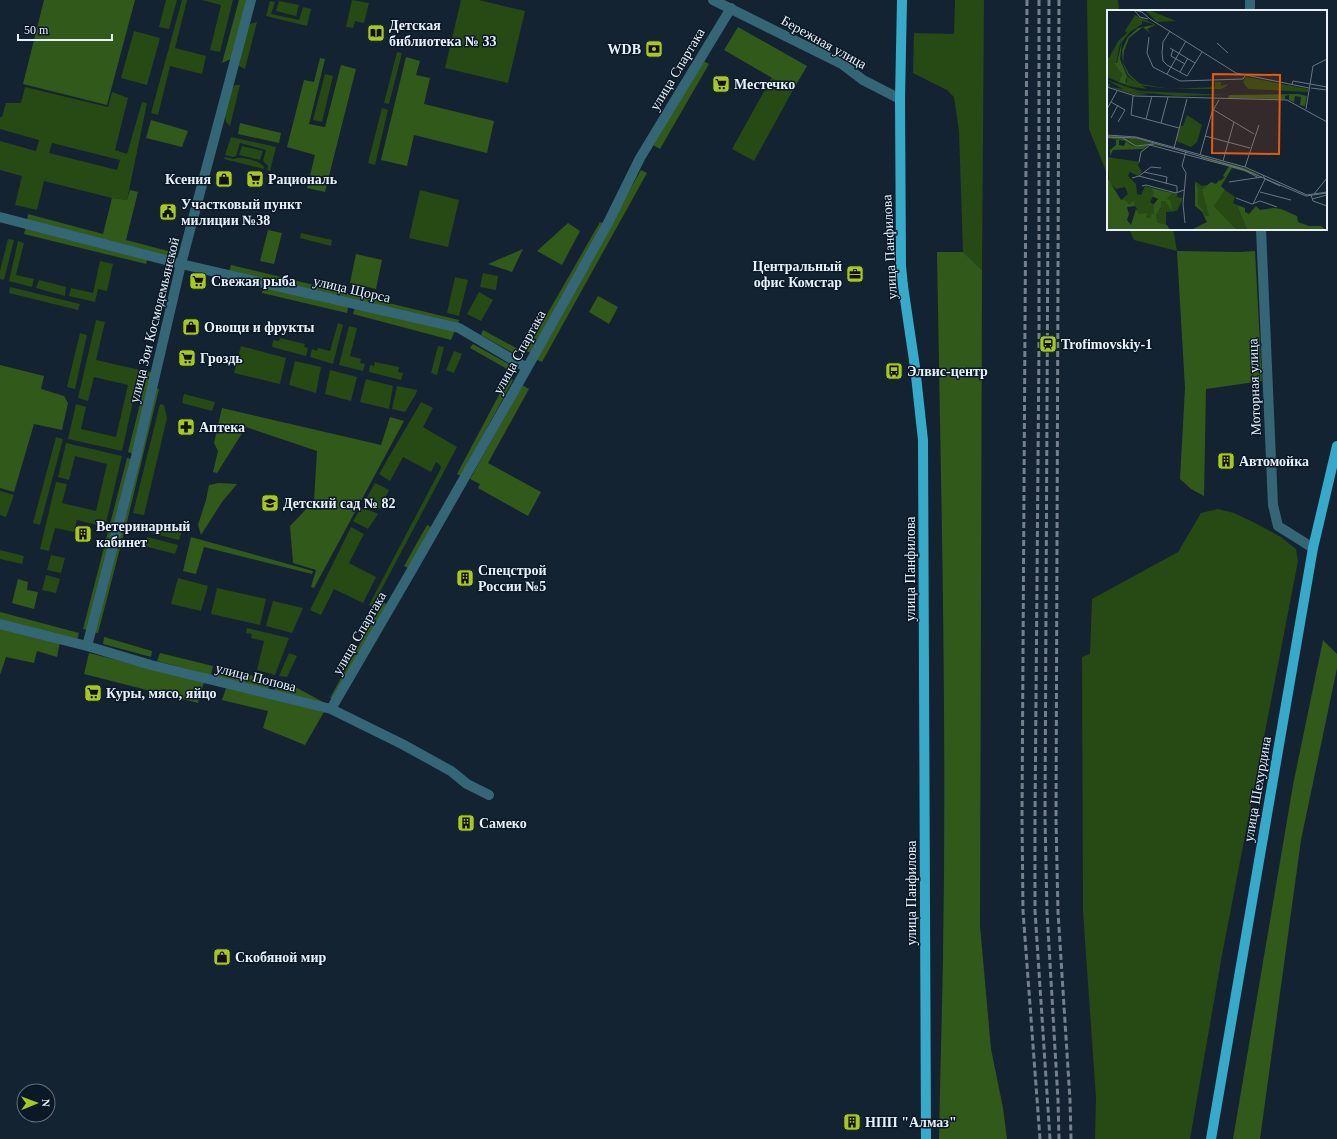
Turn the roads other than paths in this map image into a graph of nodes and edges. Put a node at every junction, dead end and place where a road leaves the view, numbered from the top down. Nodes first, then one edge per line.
1 (251, 0) edge
2 (713, 0) edge
3 (902, 0) edge
4 (731, 8) junction
5 (900, 99) junction
6 (0, 217) edge
7 (1261, 230) edge
8 (181, 264) junction
9 (527, 368) junction
10 (1337, 446) edge
11 (1313, 548) junction
12 (0, 624) edge
13 (87, 646) junction
14 (331, 709) junction
15 (489, 795) dead end
16 (926, 1139) edge
17 (1211, 1139) edge

1 - 8 street, улица Зои Космодемьянской
2 - 4 street, Бережная улица
3 - 5 main road, улица Панфилова
4 - 5 street, Бережная улица
4 - 9 street, улица Спартака
5 - 16 main road, улица Панфилова
6 - 8 street, улица Щорса
7 - 11 street, Моторная улица
8 - 9 street, улица Щорса
8 - 13 street, улица Зои Космодемьянской
9 - 14 street, улица Спартака
10 - 11 main road, улица Шехурдина
11 - 17 main road, улица Шехурдина
12 - 13 street, улица Попова
13 - 14 street, улица Попова
14 - 15 street, улица Попова

